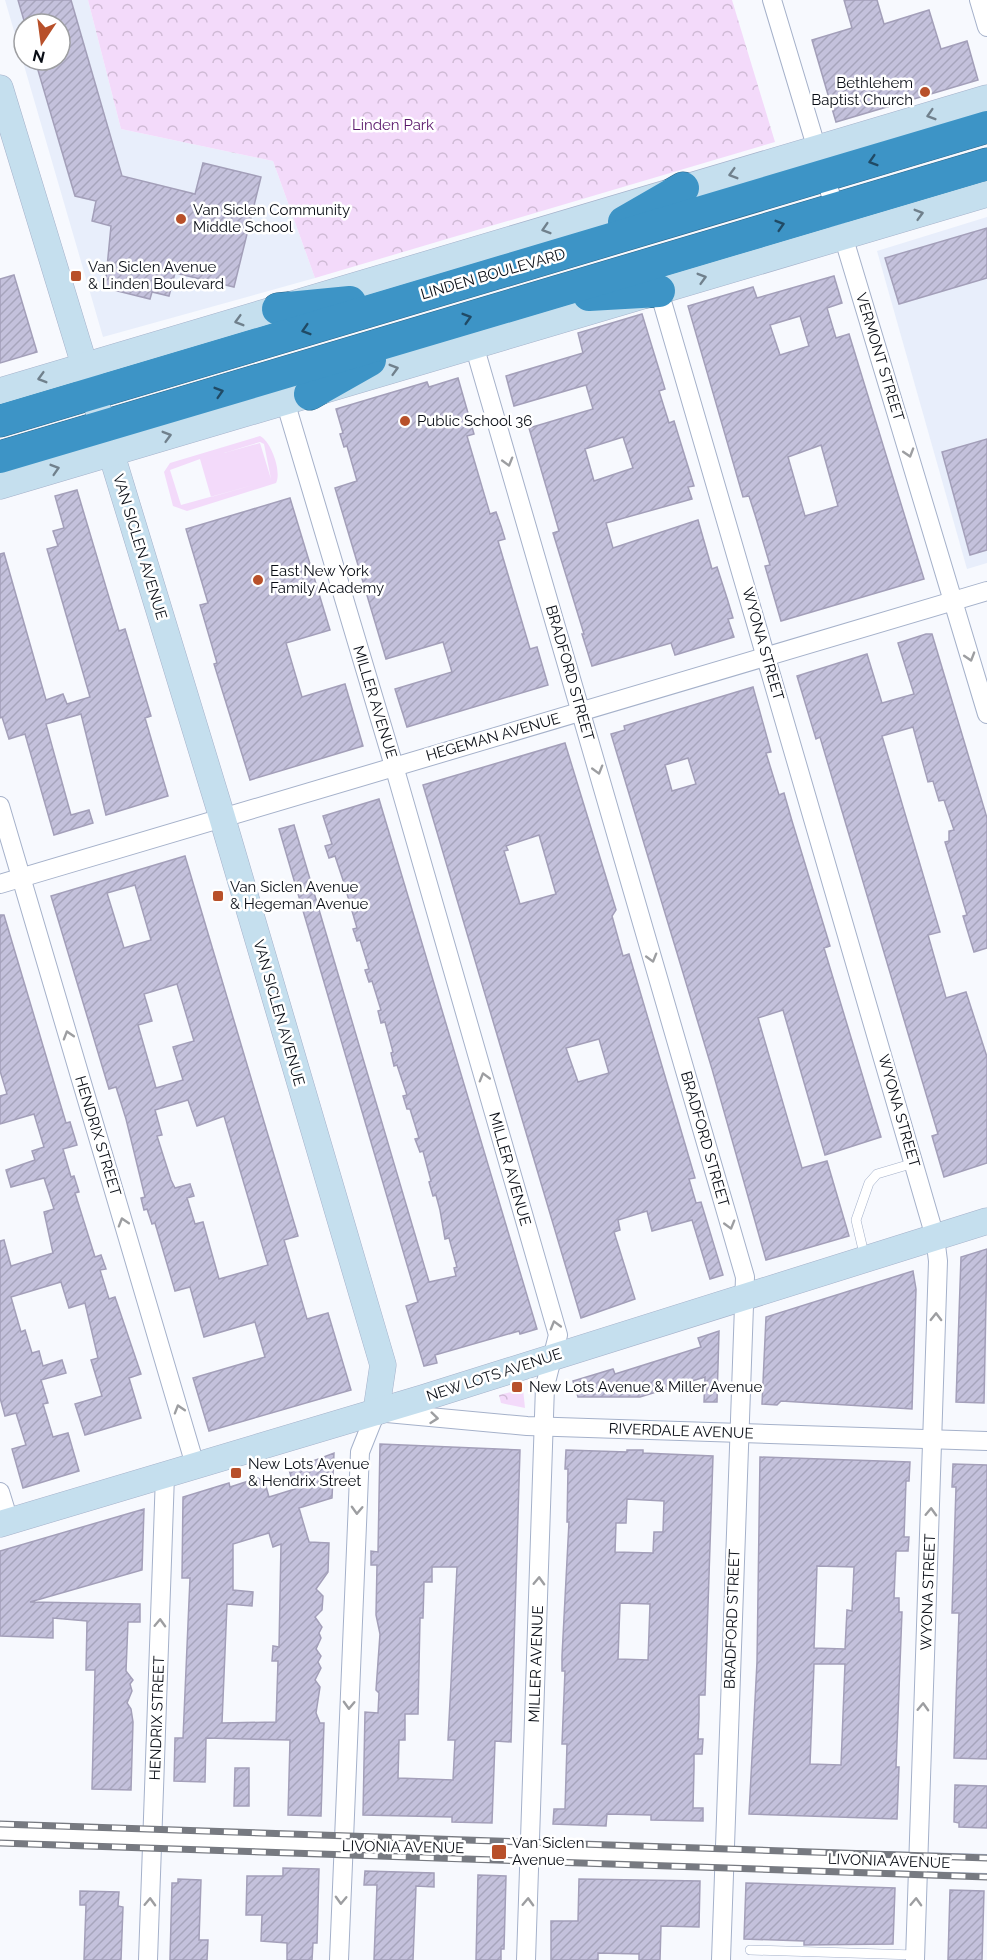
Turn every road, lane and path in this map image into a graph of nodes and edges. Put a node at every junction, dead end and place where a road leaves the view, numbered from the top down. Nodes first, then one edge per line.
1 (772, 0) edge
2 (979, 0) edge
3 (987, 27) edge
4 (0, 88) edge
5 (987, 98) edge
6 (987, 127) edge
7 (821, 162) junction
8 (987, 164) edge
9 (987, 184) edge
10 (913, 186) junction
11 (683, 188) junction
12 (987, 194) edge
13 (840, 222) junction
14 (578, 249) junction
15 (659, 291) junction
16 (423, 295) junction
17 (537, 297) junction
18 (278, 309) junction
19 (418, 333) junction
20 (474, 345) junction
21 (89, 380) junction
22 (0, 391) edge
23 (298, 398) junction
24 (0, 421) edge
25 (107, 440) junction
26 (0, 457) edge
27 (0, 486) edge
28 (987, 591) edge
29 (953, 601) junction
30 (767, 656) junction
31 (581, 711) junction
32 (987, 714) edge
33 (394, 766) junction
34 (0, 806) edge
35 (222, 817) junction
36 (21, 877) junction
37 (0, 884) edge
38 (914, 1162) junction
39 (987, 1221) edge
40 (936, 1237) junction
41 (865, 1258) junction
42 (744, 1296) junction
43 (552, 1356) junction
44 (376, 1412) junction
45 (544, 1426) junction
46 (739, 1433) junction
47 (934, 1439) junction
48 (987, 1441) edge
49 (195, 1465) junction
50 (165, 1475) junction
51 (0, 1492) edge
52 (4, 1523) edge
53 (0, 1831) edge
54 (152, 1837) junction
55 (343, 1846) junction
56 (530, 1850) junction
57 (724, 1856) junction
58 (918, 1862) junction
59 (987, 1864) edge
60 (750, 1950) dead end
61 (915, 1958) edge
62 (148, 1960) edge
63 (339, 1960) edge
64 (526, 1960) edge
65 (721, 1960) edge

1 - 7 street, VERMONT STREET
2 - 3 street
4 - 21 street, VAN SICLEN AVENUE
5 -> 7 street, LINDEN BOULEVARD
6 -> 7 highway, LINDEN BOULEVARD
7 -> 11 street, LINDEN BOULEVARD
7 - 13 street, VERMONT STREET
7 - 14 highway, LINDEN BOULEVARD
8 - 10 highway
9 - 10 highway
10 - 13 highway
11 - 14 highway
11 -> 18 street, LINDEN BOULEVARD
13 -> 12 street
15 -> 13 street
17 -> 13 highway
13 -> 29 street, VERMONT STREET
14 - 16 highway, LINDEN BOULEVARD
15 - 17 highway
15 - 20 street
15 - 30 street, WYONA STREET
16 - 18 highway
16 -> 21 highway, LINDEN BOULEVARD
19 -> 17 highway
18 -> 21 street, LINDEN BOULEVARD
19 - 23 highway
25 -> 19 highway
23 -> 20 street
20 -> 31 street, BRADFORD STREET
21 -> 22 street, LINDEN BOULEVARD
21 - 24 highway, LINDEN BOULEVARD
21 - 25 street, VAN SICLEN AVENUE
25 -> 23 street
23 - 33 street, MILLER AVENUE
25 - 26 highway
27 -> 25 street
25 - 35 street, VAN SICLEN AVENUE
28 - 29 street, HEGEMAN AVENUE
29 - 30 street, HEGEMAN AVENUE
29 -> 32 street, VERMONT STREET
30 - 31 street, HEGEMAN AVENUE
30 - 38 street, WYONA STREET
31 - 33 street, HEGEMAN AVENUE
31 -> 42 street, BRADFORD STREET
33 - 35 street, HEGEMAN AVENUE
43 -> 33 street, MILLER AVENUE
34 - 36 street, HENDRIX STREET
35 - 36 street, HEGEMAN AVENUE
35 - 44 street, VAN SICLEN AVENUE
36 - 37 street, HEGEMAN AVENUE
49 -> 36 street, HENDRIX STREET
38 - 40 street, WYONA STREET
38 - 41 lane
39 - 40 street, NEW LOTS AVENUE
40 - 41 street, NEW LOTS AVENUE
47 -> 40 street, WYONA STREET
41 - 42 street, NEW LOTS AVENUE
42 - 43 street, NEW LOTS AVENUE
42 - 46 street, BRADFORD STREET
43 - 44 street, NEW LOTS AVENUE
43 - 45 street, MILLER AVENUE
44 -> 45 street, RIVERDALE AVENUE
44 - 49 street, NEW LOTS AVENUE
44 -> 55 street, VAN SICLEN AVENUE
45 - 46 street, RIVERDALE AVENUE
56 -> 45 street, MILLER AVENUE
46 - 47 street, RIVERDALE AVENUE
46 - 57 street, BRADFORD STREET
47 - 48 street, RIVERDALE AVENUE
58 -> 47 street, WYONA STREET
49 - 50 street, NEW LOTS AVENUE
50 - 52 street, NEW LOTS AVENUE
54 -> 50 street, HENDRIX STREET
51 - 52 street
53 - 54 street, LIVONIA AVENUE
54 - 55 street, LIVONIA AVENUE
62 -> 54 street, HENDRIX STREET
55 - 56 street, LIVONIA AVENUE
55 -> 63 street, VAN SICLEN AVENUE
56 - 57 street, LIVONIA AVENUE
64 -> 56 street, MILLER AVENUE
57 - 58 street, LIVONIA AVENUE
57 - 65 street, BRADFORD STREET
58 - 59 street, LIVONIA AVENUE
61 -> 58 street, WYONA STREET
60 - 61 lane

